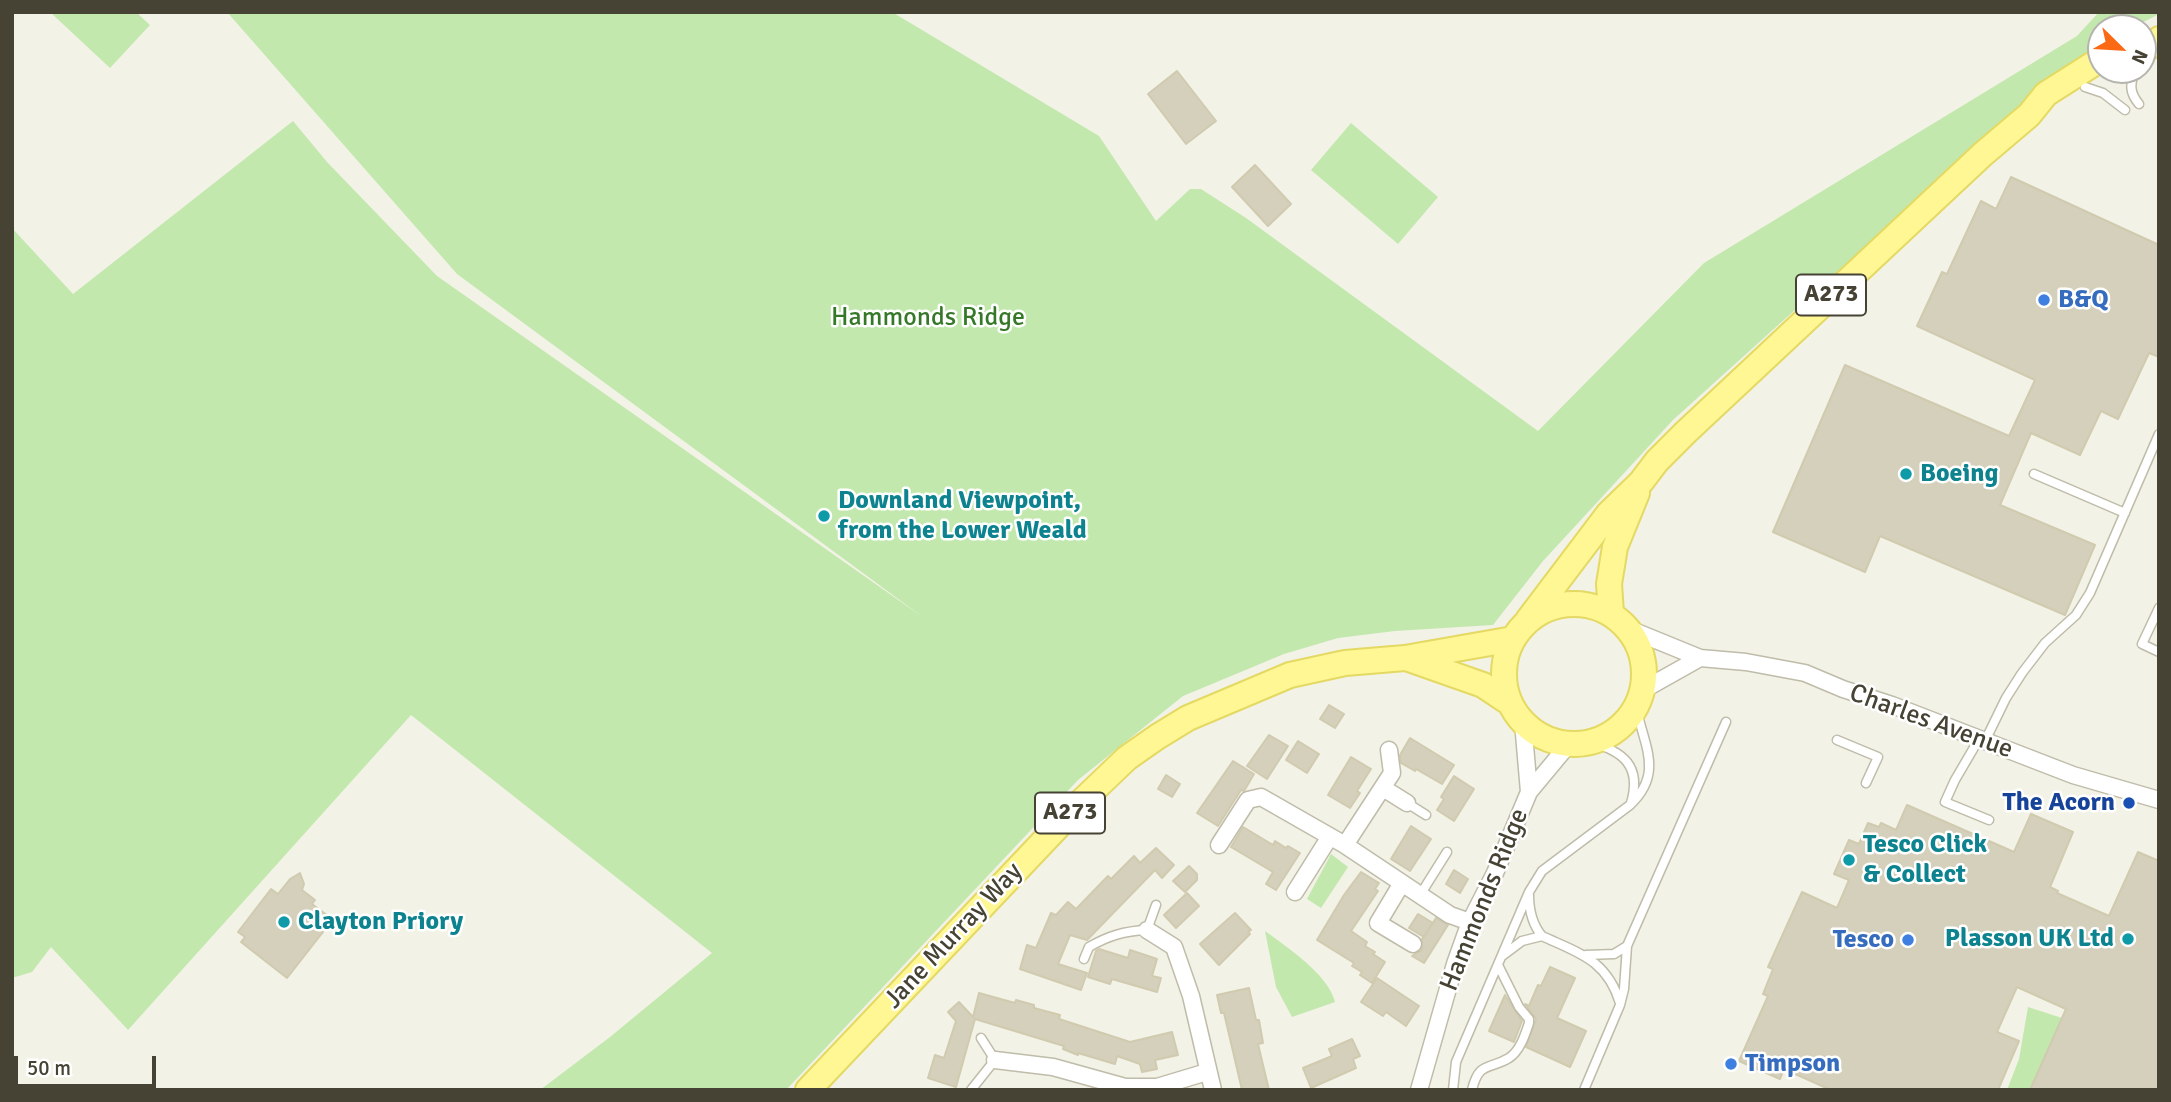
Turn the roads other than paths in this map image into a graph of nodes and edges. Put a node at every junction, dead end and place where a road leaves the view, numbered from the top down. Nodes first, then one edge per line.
1 (2087, 68) edge
2 (2091, 84) edge
3 (2131, 84) edge
4 (2085, 88) junction
5 (2139, 104) dead end
6 (2125, 110) dead end
7 (2029, 115) junction
8 (2159, 434) edge
9 (2034, 474) dead end
10 (1642, 482) junction
11 (2125, 513) junction
12 (2159, 608) edge
13 (1620, 621) junction
14 (1521, 629) junction
15 (2159, 652) edge
16 (1405, 658) junction
17 (1700, 658) junction
18 (1640, 698) junction
19 (1516, 712) junction
20 (1726, 722) dead end
21 (1836, 740) dead end
22 (1982, 740) junction
23 (1579, 743) junction
24 (1389, 750) dead end
25 (1866, 783) dead end
26 (1382, 788) junction
27 (1529, 792) junction
28 (2159, 800) edge
29 (1407, 803) joint
30 (1630, 805) junction
31 (1426, 815) dead end
32 (1989, 820) dead end
33 (1329, 838) junction
34 (1219, 845) dead end
35 (1345, 845) junction
36 (1447, 852) dead end
37 (1402, 883) junction
38 (1296, 892) dead end
39 (1529, 892) junction
40 (1420, 895) junction
41 (1156, 905) dead end
42 (1470, 922) junction
43 (1147, 930) junction
44 (1542, 936) junction
45 (1413, 944) dead end
46 (1628, 946) junction
47 (1586, 955) junction
48 (1084, 959) dead end
49 (1500, 960) junction
50 (1620, 1005) junction
51 (981, 1038) dead end
52 (995, 1060) junction
53 (1208, 1072) junction
54 (1474, 1080) junction
55 (1124, 1088) edge
56 (808, 1090) edge
57 (971, 1090) edge
58 (1213, 1090) edge
59 (1419, 1090) edge
60 (1453, 1090) edge
61 (1472, 1090) edge
62 (1479, 1090) edge
63 (1584, 1090) edge

1 - 7 main road, A273
2 - 4 main road, A273
3 - 5 lane
4 - 6 lane
4 - 7 main road, A273
7 - 10 main road, A273
8 - 11 lane
9 - 11 lane
10 - 13 main road, A273
10 - 14 main road, A273
11 - 22 lane
12 - 15 lane
13 - 14 main road
13 - 17 street, Charles Avenue
13 - 18 main road
14 - 16 main road, Jane Murray Way / A273
14 - 19 main road
16 - 19 main road, Jane Murray Way / A273
16 - 56 main road, Jane Murray Way / A273
17 - 18 street
17 - 22 street, Charles Avenue
18 - 23 main road
18 - 30 lane
19 - 23 main road
19 - 27 street, Hammonds Ridge
20 - 46 lane
21 - 25 lane
22 - 28 street, Charles Avenue
22 - 32 lane
23 - 27 street, Hammonds Ridge
23 - 30 lane
24 - 26 street
26 - 29 street
26 - 35 street
27 - 42 street, Hammonds Ridge
29 - 31 lane
30 - 39 lane
33 - 34 street
33 - 35 street
33 - 38 street
35 - 37 street
36 - 40 lane
37 - 40 street
37 - 45 street
39 - 44 lane
39 - 49 lane
40 - 42 street
41 - 43 lane
42 - 59 street, Hammonds Ridge
43 - 48 lane
43 - 53 street
44 - 47 lane
44 - 49 lane
46 - 47 lane
46 - 50 lane
47 - 50 lane
49 - 54 lane
49 - 60 lane
50 - 63 lane
51 - 52 lane
52 - 55 street
52 - 57 lane
53 - 55 street
53 - 58 street
54 - 61 lane
54 - 62 lane

